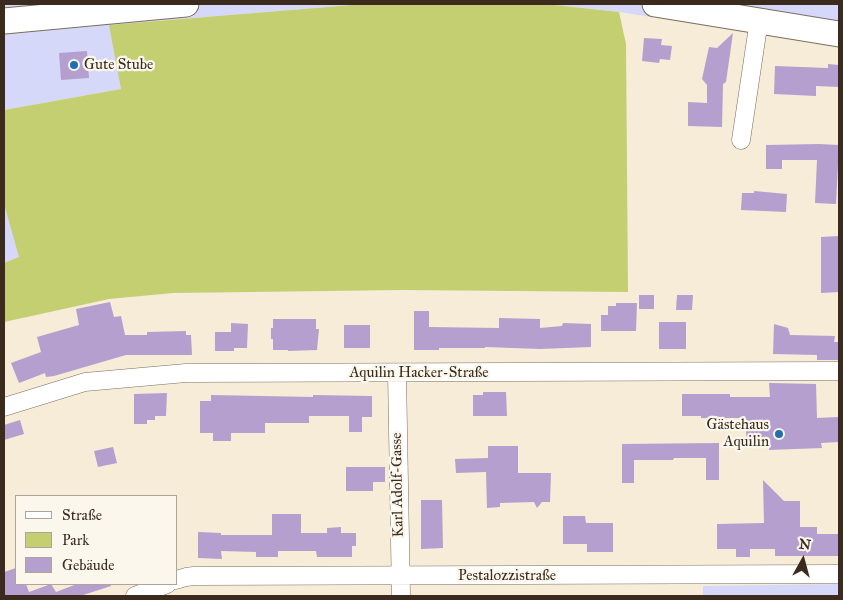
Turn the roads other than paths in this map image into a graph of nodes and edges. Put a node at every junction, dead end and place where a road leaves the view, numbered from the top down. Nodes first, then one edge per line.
1 (186, 4) edge
2 (655, 4) edge
3 (759, 20) junction
4 (4, 21) edge
5 (839, 34) edge
6 (740, 140) dead end
7 (839, 370) edge
8 (397, 373) junction
9 (4, 407) edge
10 (839, 574) edge
11 (400, 577) junction
12 (178, 579) edge
13 (164, 585) edge
14 (135, 596) edge
15 (400, 596) edge

1 - 4 main road
2 - 3 main road
3 - 5 main road
3 - 6 street
7 - 8 street, Aquilin Hacker-Straße
8 - 9 street, Aquilin Hacker-Straße
8 - 11 street, Karl Adolf-Gasse
10 - 11 street, Pestalozzistraße
11 - 12 street, Pestalozzistraße
11 - 15 street, Karl Adolf-Gasse
13 - 14 street

